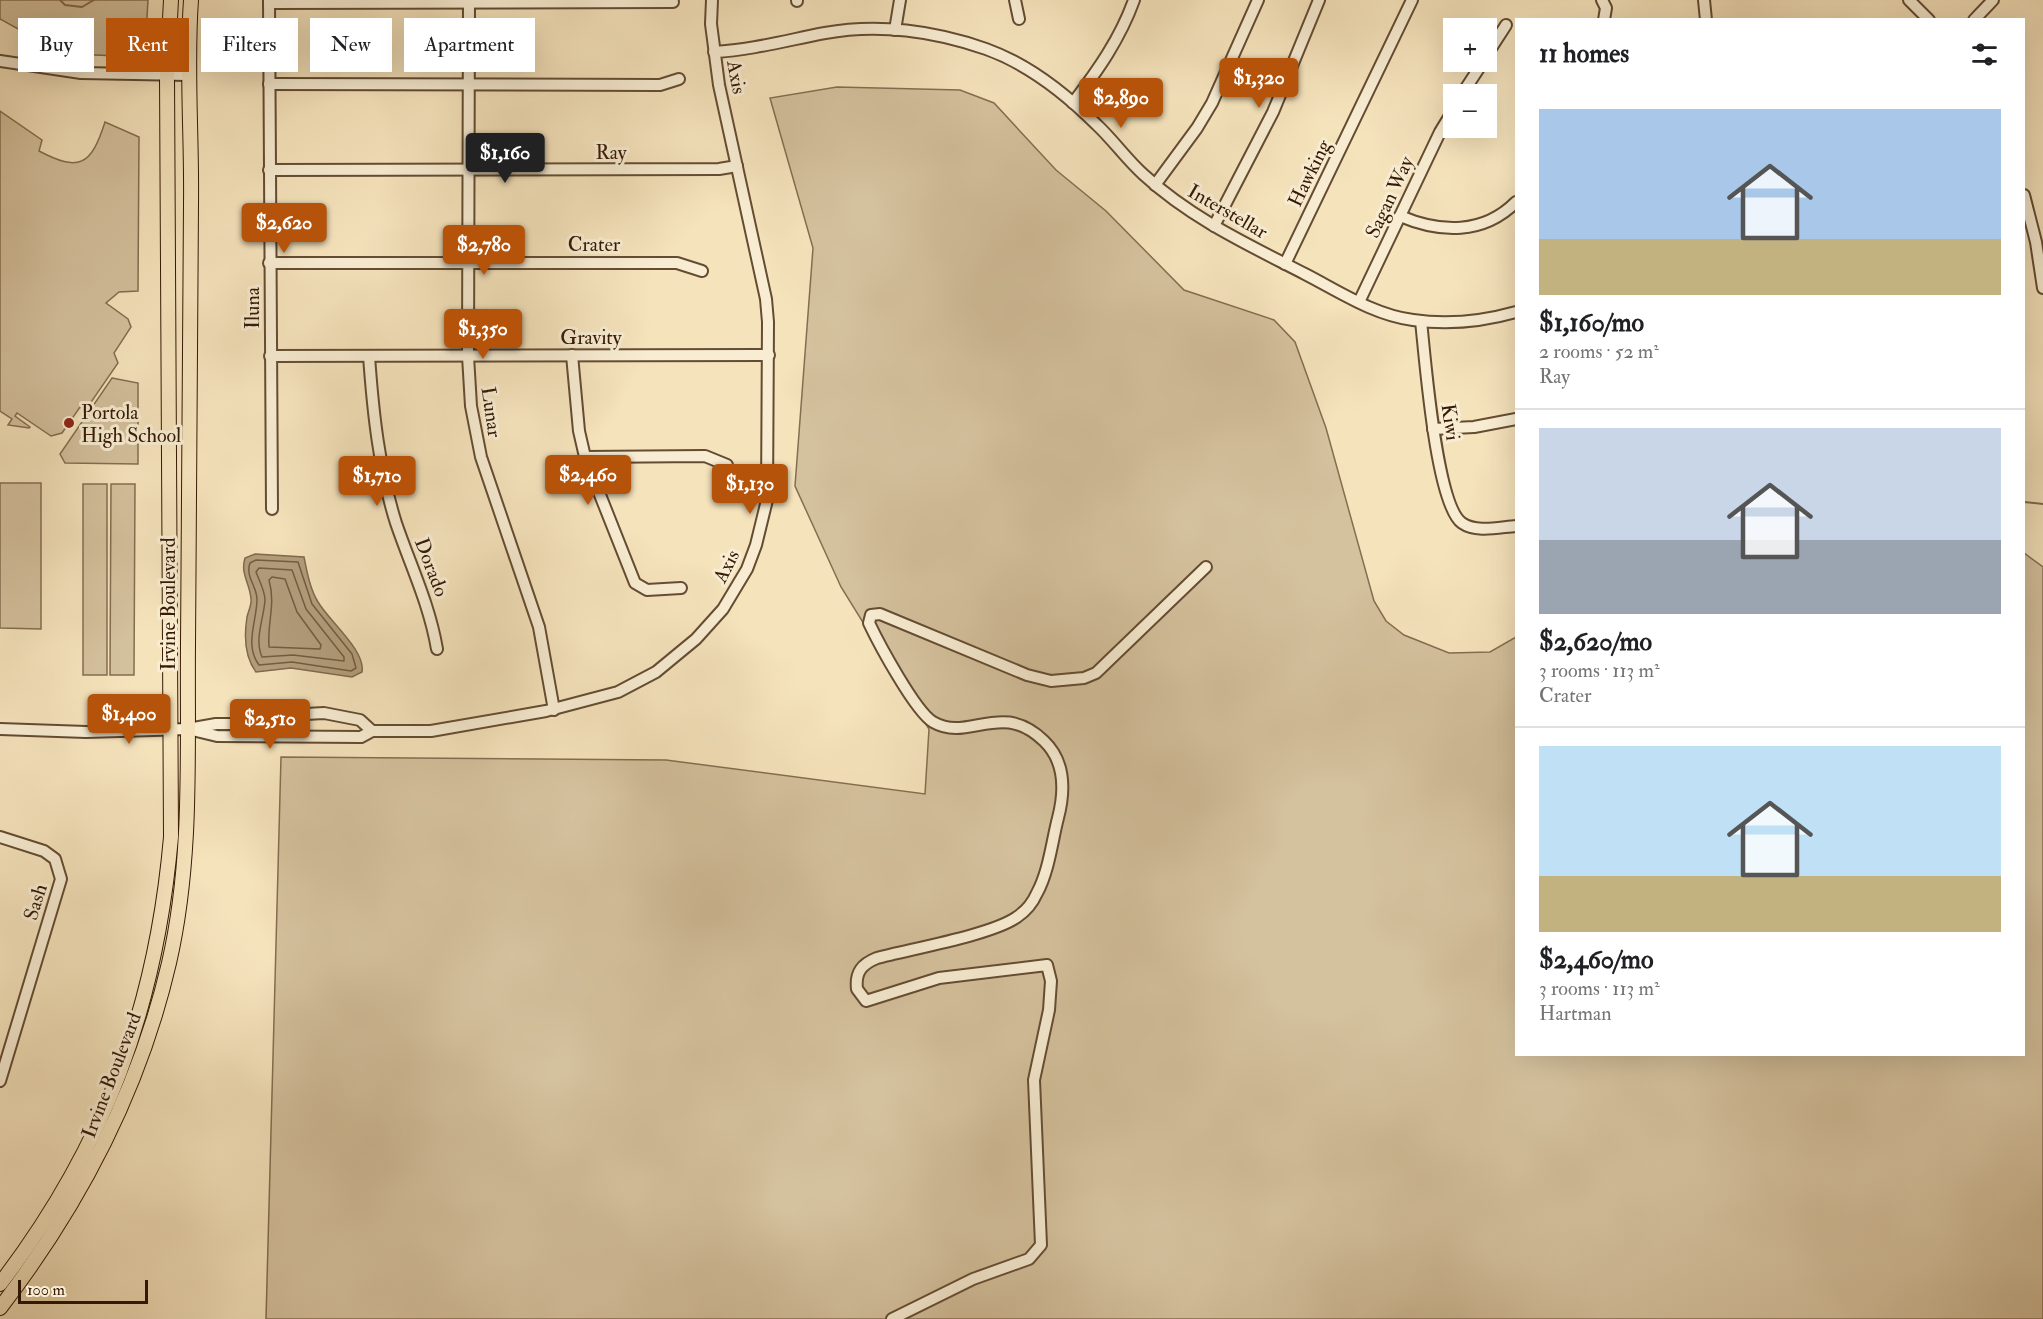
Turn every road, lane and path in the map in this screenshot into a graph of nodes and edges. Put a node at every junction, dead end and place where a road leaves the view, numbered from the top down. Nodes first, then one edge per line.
1 (171, 0) edge
2 (191, 0) edge
3 (712, 0) edge
4 (900, 0) edge
5 (1015, 0) edge
6 (1134, 0) edge
7 (1258, 0) edge
8 (1319, 0) edge
9 (1412, 0) edge
10 (1602, 0) edge
11 (1704, 0) edge
12 (1909, 0) edge
13 (1993, 0) edge
14 (269, 1) edge
15 (469, 1) edge
16 (673, 2) dead end
17 (1604, 18) edge
18 (1706, 18) edge
19 (1927, 18) edge
20 (1976, 18) edge
21 (1019, 19) dead end
22 (1506, 25) dead end
23 (895, 30) junction
24 (1497, 39) edge
25 (714, 52) junction
26 (0, 61) edge
27 (167, 75) junction
28 (189, 75) junction
29 (679, 79) dead end
30 (269, 84) junction
31 (469, 85) junction
32 (1073, 103) junction
33 (1443, 131) edge
34 (737, 166) junction
35 (269, 170) junction
36 (469, 170) junction
37 (1155, 185) junction
38 (2025, 199) edge
39 (1515, 203) edge
40 (1400, 216) junction
41 (1214, 226) junction
42 (468, 262) junction
43 (269, 263) junction
44 (1286, 264) junction
45 (702, 271) dead end
46 (2043, 288) edge
47 (1359, 302) junction
48 (1515, 312) edge
49 (1421, 321) junction
50 (769, 355) junction
51 (270, 356) junction
52 (369, 356) junction
53 (468, 356) junction
54 (572, 356) junction
55 (1515, 418) edge
56 (1433, 429) junction
57 (585, 457) junction
58 (727, 465) dead end
59 (272, 508) dead end
60 (1515, 526) edge
61 (1206, 567) dead end
62 (681, 588) dead end
63 (437, 649) dead end
64 (554, 710) junction
65 (311, 713) junction
66 (0, 729) edge
67 (170, 729) junction
68 (188, 729) junction
69 (372, 731) junction
70 (310, 736) junction
71 (0, 837) edge
72 (0, 1081) edge
73 (0, 1284) edge
74 (0, 1308) edge
75 (892, 1319) edge

1 - 27 main road, Irvine Boulevard
2 - 28 main road, Irvine Boulevard
3 - 25 street, Axis
4 - 23 street
5 - 21 street
6 - 32 street
7 - 37 street
8 - 41 street
9 - 44 street, Hawking
10 - 17 street
11 - 18 street
12 - 19 street
13 - 20 street
14 - 15 street
14 - 30 street, Iluna
15 - 16 street
15 - 31 street, Lunar
22 - 24 street
23 - 25 street, Interstellar
23 - 32 street, Interstellar
25 - 34 street, Axis
26 - 27 street
27 - 28 street
27 - 67 main road, Irvine Boulevard
28 - 68 main road, Irvine Boulevard
29 - 31 street
30 - 31 street
30 - 35 street, Iluna
31 - 36 street, Lunar
32 - 37 street, Interstellar
33 - 40 street, Sagan Way
34 - 36 street, Ray
34 - 50 street, Axis
35 - 36 street, Ray
35 - 43 street, Iluna
36 - 42 street, Lunar
37 - 41 street, Interstellar
38 - 46 street
39 - 40 street
40 - 47 street, Sagan Way
41 - 44 street, Interstellar
42 - 43 street, Crater
42 - 45 street, Crater
42 - 53 street, Lunar
43 - 51 street, Iluna
44 - 47 street, Interstellar
47 - 49 street, Interstellar
48 - 49 street, Interstellar
49 - 56 street, Kiwi
50 - 54 street, Gravity
50 - 64 street, Axis
51 - 52 street, Gravity
51 - 59 street, Iluna
52 - 53 street, Gravity
52 - 63 street, Dorado
53 - 54 street, Gravity
53 - 64 street, Lunar
54 - 57 street
55 - 56 street
56 - 60 street, Kiwi
57 - 58 street
57 - 62 street
61 - 75 street
64 - 69 street, Axis
65 - 68 street
65 - 69 street
65 - 70 street
66 - 67 street
67 - 68 street
67 - 73 main road, Irvine Boulevard
68 - 70 street, Axis
68 - 74 main road, Irvine Boulevard
69 - 70 street, Axis
71 - 72 street, Sash

